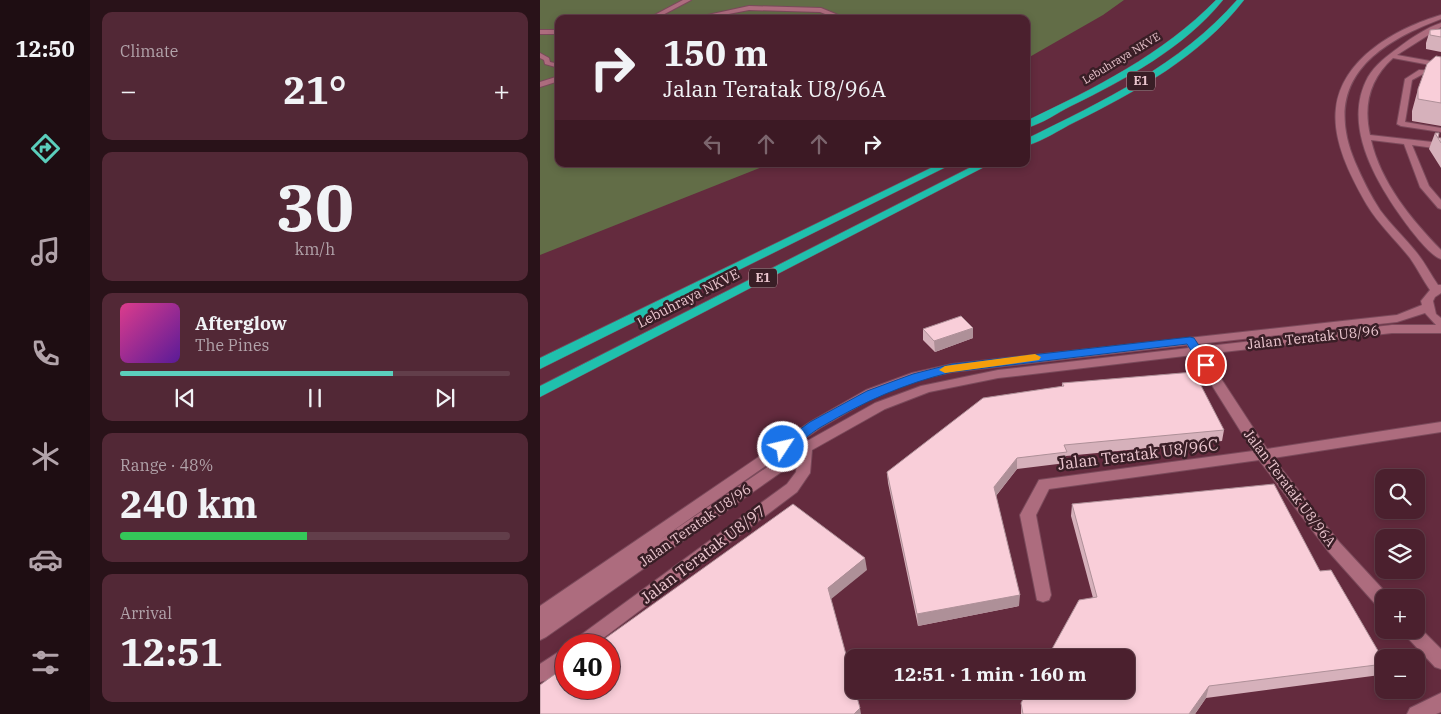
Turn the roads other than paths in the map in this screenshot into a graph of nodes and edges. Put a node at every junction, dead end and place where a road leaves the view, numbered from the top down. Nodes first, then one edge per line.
1 (688, 0) edge
2 (1220, 0) edge
3 (1241, 0) edge
4 (658, 15) edge
5 (709, 15) edge
6 (832, 15) edge
7 (1441, 17) edge
8 (1441, 25) edge
9 (540, 32) edge
10 (555, 32) edge
11 (540, 55) edge
12 (1393, 56) junction
13 (555, 65) edge
14 (1441, 65) edge
15 (1441, 74) edge
16 (555, 80) edge
17 (540, 86) edge
18 (1030, 123) edge
19 (1441, 130) edge
20 (1367, 137) junction
21 (1030, 141) edge
22 (1406, 142) junction
23 (1441, 146) edge
24 (941, 167) edge
25 (979, 167) edge
26 (1441, 206) edge
27 (1441, 256) edge
28 (1438, 289) edge
29 (1428, 308) junction
30 (1441, 324) edge
31 (1441, 329) edge
32 (1194, 346) junction
33 (540, 364) edge
34 (540, 392) edge
35 (1441, 427) edge
36 (805, 448) junction
37 (1263, 455) junction
38 (1375, 592) edge
39 (1043, 595) dead end
40 (540, 615) edge
41 (540, 632) edge
42 (595, 634) edge
43 (1420, 639) edge
44 (1441, 661) edge
45 (555, 663) edge
46 (540, 674) edge
47 (1441, 702) edge
48 (1417, 714) edge

1 - 4 street
2 - 18 highway, Lebuhraya NKVE / E1
3 - 21 highway, E1
5 - 6 street
7 - 28 street
8 - 12 street
9 - 10 street
11 - 13 street
12 - 14 street
12 - 20 street
15 - 19 street
16 - 17 street
20 - 22 street
20 - 27 street
22 - 23 street
22 - 26 street
24 - 33 highway, Lebuhraya NKVE / E1
25 - 34 highway, Lebuhraya NKVE / E1
28 - 29 street
29 - 30 street
29 - 32 street, Jalan Teratak U8/96
31 - 32 street, Jalan Teratak U8/96
32 - 36 street, Jalan Teratak U8/96
32 - 37 street, Jalan Teratak U8/96A
32 - 40 street, Jalan Teratak U8/96
35 - 37 street
36 - 41 street, Jalan Teratak U8/96
36 - 42 street, Jalan Teratak U8/97
37 - 38 street, Jalan Teratak U8/96A
37 - 39 street, Jalan Teratak U8/96C
43 - 44 street
45 - 46 street
47 - 48 street

